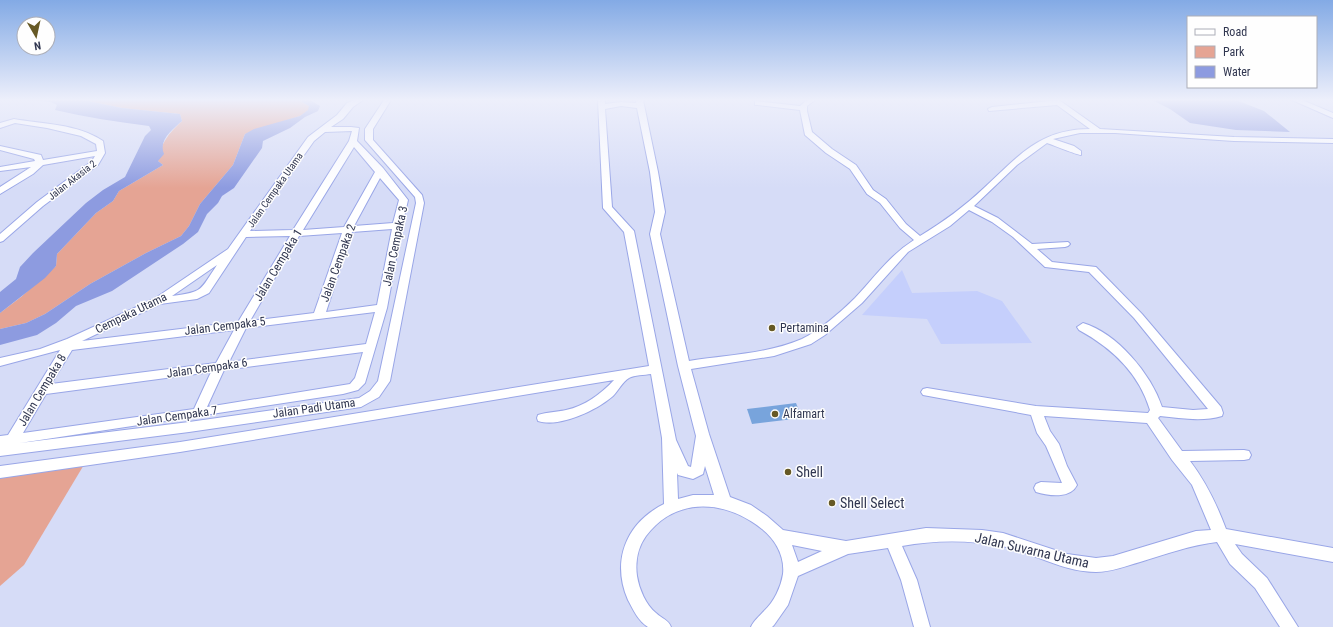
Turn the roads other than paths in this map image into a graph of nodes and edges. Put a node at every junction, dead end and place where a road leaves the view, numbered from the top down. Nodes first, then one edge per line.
1 (62, 129) edge
2 (346, 129) edge
3 (355, 129) edge
4 (369, 129) edge
5 (603, 129) edge
6 (645, 129) edge
7 (807, 129) edge
8 (1095, 129) edge
9 (322, 130) joint
10 (1098, 131) junction
11 (1047, 140) junction
12 (353, 141) junction
13 (1333, 141) edge
14 (0, 148) edge
15 (101, 153) junction
16 (1078, 153) dead end
17 (40, 162) junction
18 (0, 169) edge
19 (380, 170) junction
20 (0, 191) edge
21 (967, 206) junction
22 (397, 226) junction
23 (348, 230) junction
24 (297, 233) junction
25 (245, 234) junction
26 (0, 238) edge
27 (920, 241) junction
28 (1065, 244) dead end
29 (1030, 247) junction
30 (231, 251) junction
31 (158, 301) junction
32 (382, 308) junction
33 (319, 315) junction
34 (243, 324) junction
35 (1083, 327) dead end
36 (69, 344) junction
37 (371, 347) junction
38 (0, 362) edge
39 (219, 366) junction
40 (684, 366) junction
41 (656, 369) junction
42 (626, 374) junction
43 (354, 387) joint
44 (43, 390) junction
45 (928, 392) dead end
46 (1036, 411) junction
47 (198, 413) junction
48 (1154, 415) junction
49 (543, 418) dead end
50 (702, 434) junction
51 (669, 438) junction
52 (6, 440) edge
53 (0, 451) edge
54 (1244, 455) dead end
55 (1177, 456) junction
56 (0, 472) edge
57 (1041, 488) dead end
58 (724, 502) junction
59 (671, 506) junction
60 (779, 535) junction
61 (1221, 535) junction
62 (892, 540) junction
63 (846, 548) junction
64 (1333, 555) edge
65 (791, 572) junction
66 (663, 627) edge
67 (759, 627) edge
68 (922, 627) edge
69 (1290, 627) edge

1 - 15 street, Jalan Akasia 2
2 - 9 street, Jalan Cempaka 3
3 - 12 street, Jalan Cempaka 3
4 - 53 street, Jalan Padi Utama
5 - 41 street
6 - 40 street
7 - 27 street
8 - 10 street
9 - 25 street, Jalan Cempaka Utama
10 - 11 street
10 - 13 street
11 - 16 street
11 - 21 street
12 - 19 street, Jalan Cempaka 3
12 - 24 street, Jalan Cempaka 1
14 - 17 street
15 - 17 street
15 - 26 street, Jalan Akasia 2
17 - 18 street
17 - 20 street
19 - 22 street, Jalan Cempaka 3
19 - 23 street, Jalan Cempaka 2
21 - 27 street
21 - 29 street
22 - 23 street
22 - 32 street, Jalan Cempaka 3
23 - 24 street
23 - 33 street, Jalan Cempaka 2
24 - 25 street
24 - 34 street, Jalan Cempaka 1
25 - 30 street, Cempaka Utama
27 - 40 street
28 - 29 street
29 - 48 street
30 - 31 street, Cempaka Utama
30 - 31 street
31 - 36 street, Cempaka Utama
32 - 33 street, Jalan Cempaka 5
32 - 37 street, Jalan Cempaka 3
33 - 34 street, Jalan Cempaka 5
34 - 36 street, Jalan Cempaka 5
34 - 39 street, Jalan Cempaka 1
35 - 48 street
36 - 38 street, Cempaka Utama
36 - 44 street, Jalan Cempaka 8
37 - 39 street, Jalan Cempaka 6
37 - 43 street, Jalan Cempaka 3
39 - 44 street, Jalan Cempaka 6
39 - 47 street, Jalan Cempaka 1
40 - 50 street
41 - 42 street
41 - 51 street
42 - 49 street
42 - 56 street
43 - 47 street, Jalan Cempaka 7
44 - 52 street, Jalan Cempaka 8
45 - 46 street
46 - 48 street
46 - 57 street
47 - 52 street, Jalan Cempaka 7
48 - 55 street
50 - 51 street
50 - 58 street
51 - 59 street
54 - 55 street
55 - 61 street
58 - 59 street
58 - 60 street
59 - 66 street
60 - 63 street
60 - 65 street
61 - 62 street, Jalan Suvarna Utama
61 - 64 street, Jalan Suvarna Utama
61 - 69 street
62 - 63 street, Jalan Suvarna Utama
62 - 68 street
63 - 65 street
65 - 67 street

